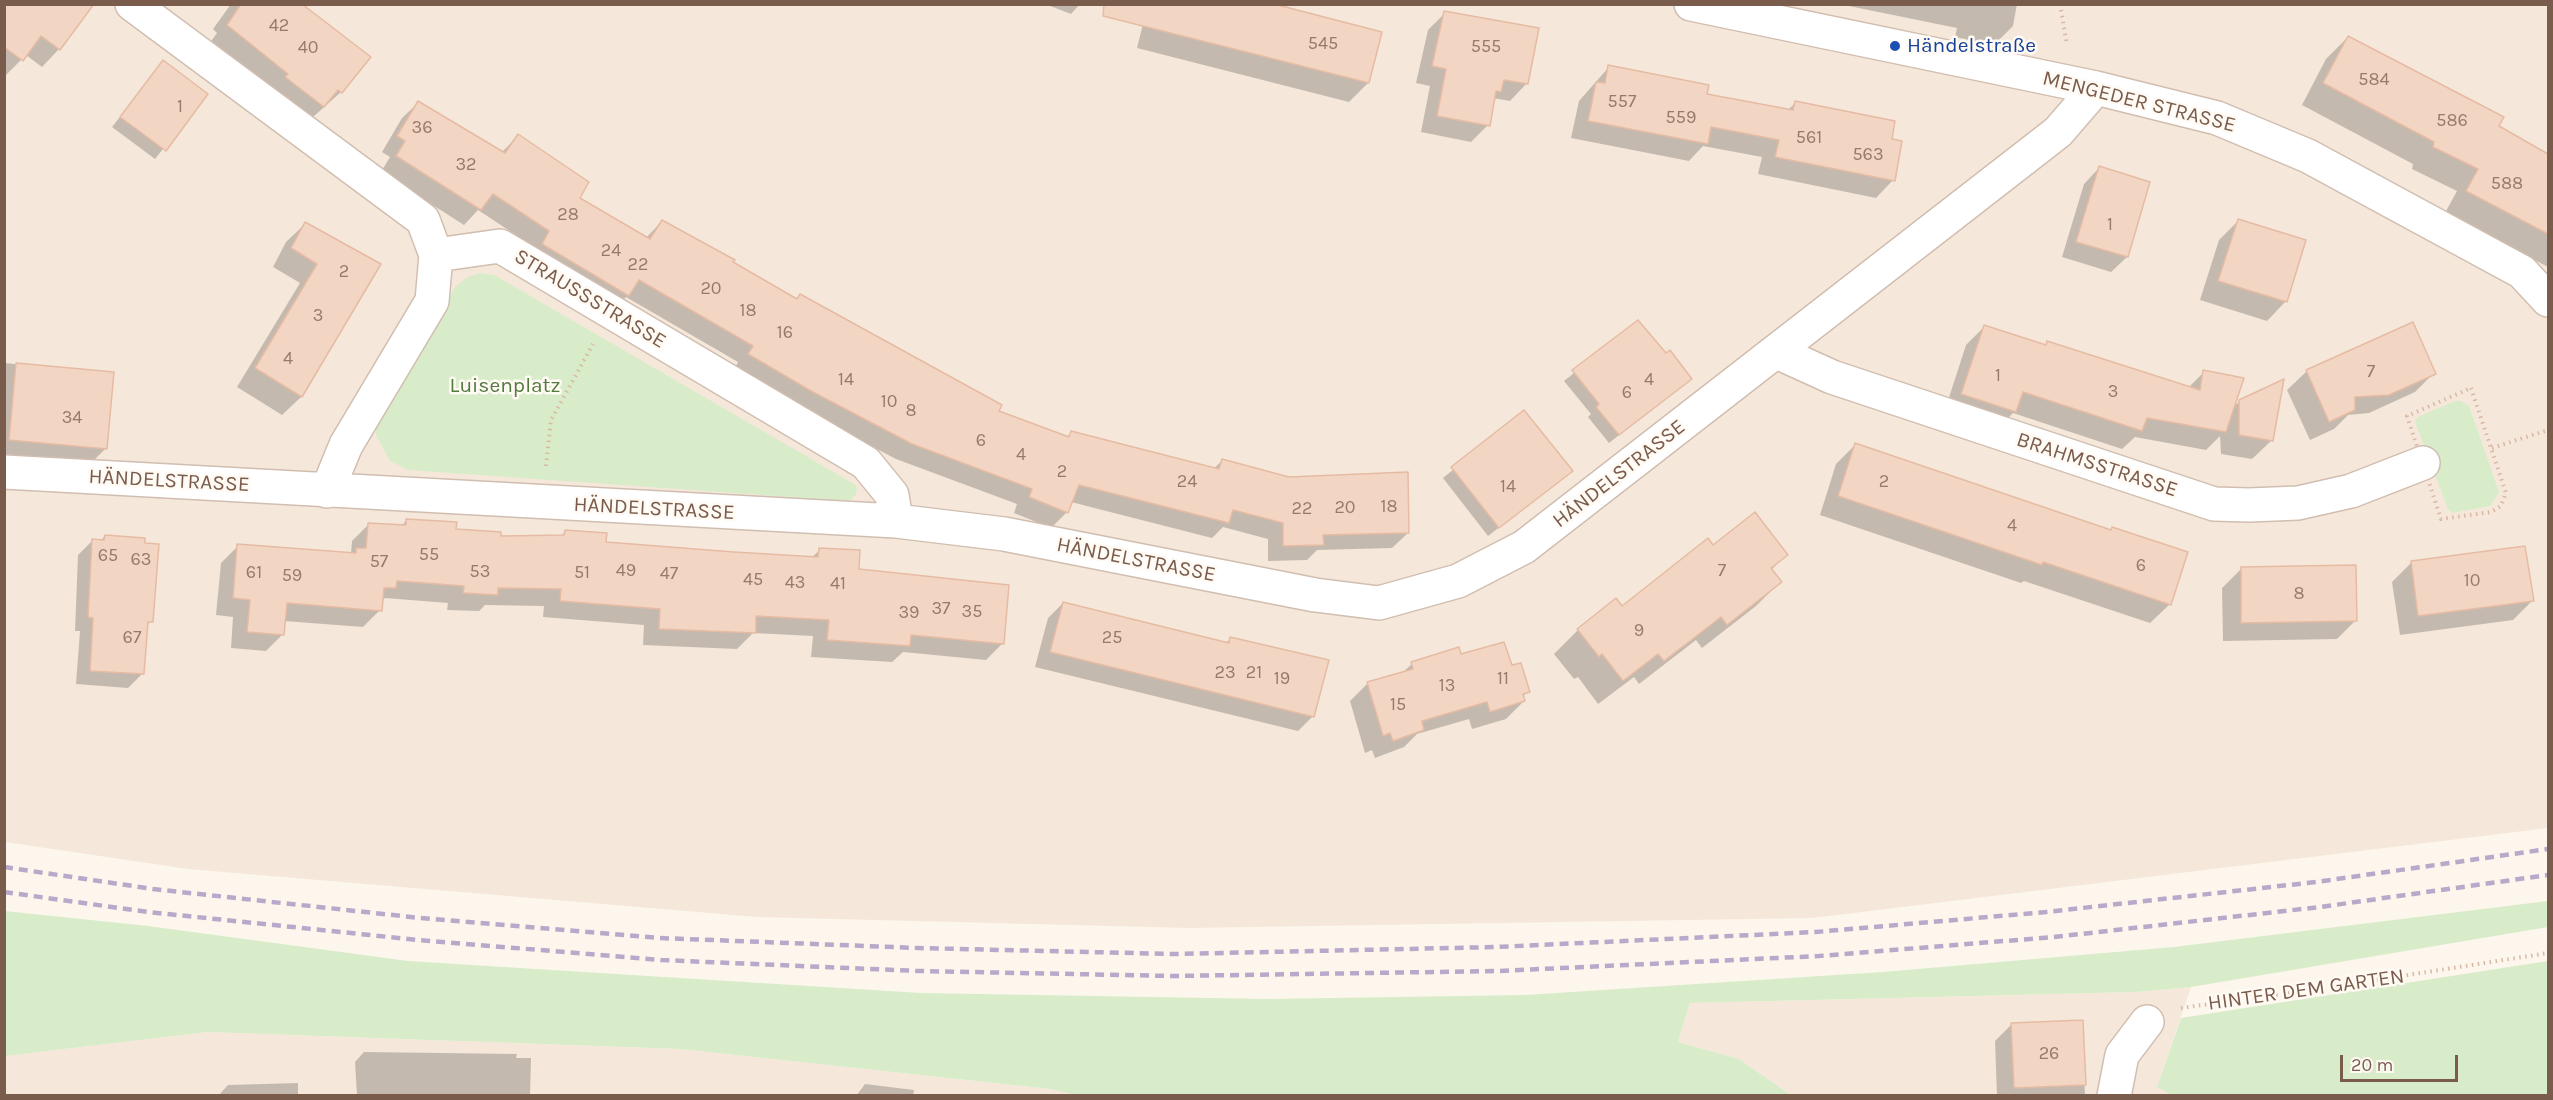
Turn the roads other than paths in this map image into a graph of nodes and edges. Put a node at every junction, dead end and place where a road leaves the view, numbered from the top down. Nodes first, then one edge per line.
1 (132, 4) edge
2 (1690, 4) edge
3 (2096, 88) junction
4 (436, 255) junction
5 (2535, 277) edge
6 (2548, 300) edge
7 (1777, 352) junction
8 (2422, 463) dead end
9 (4, 472) edge
10 (327, 491) junction
11 (883, 528) junction
12 (2147, 1022) road end
13 (2114, 1095) edge

1 - 4 street
2 - 3 street, MENGEDER STRASSE
3 - 5 street, MENGEDER STRASSE
3 - 7 street, HÄNDELSTRASSE
4 - 10 street
4 - 11 street, STRAUSSSTRASSE
5 - 6 street, MENGEDER STRASSE
7 - 8 street, BRAHMSSTRASSE
7 - 11 street, HÄNDELSTRASSE
9 - 10 street, HÄNDELSTRASSE
10 - 11 street, HÄNDELSTRASSE
12 - 13 street

